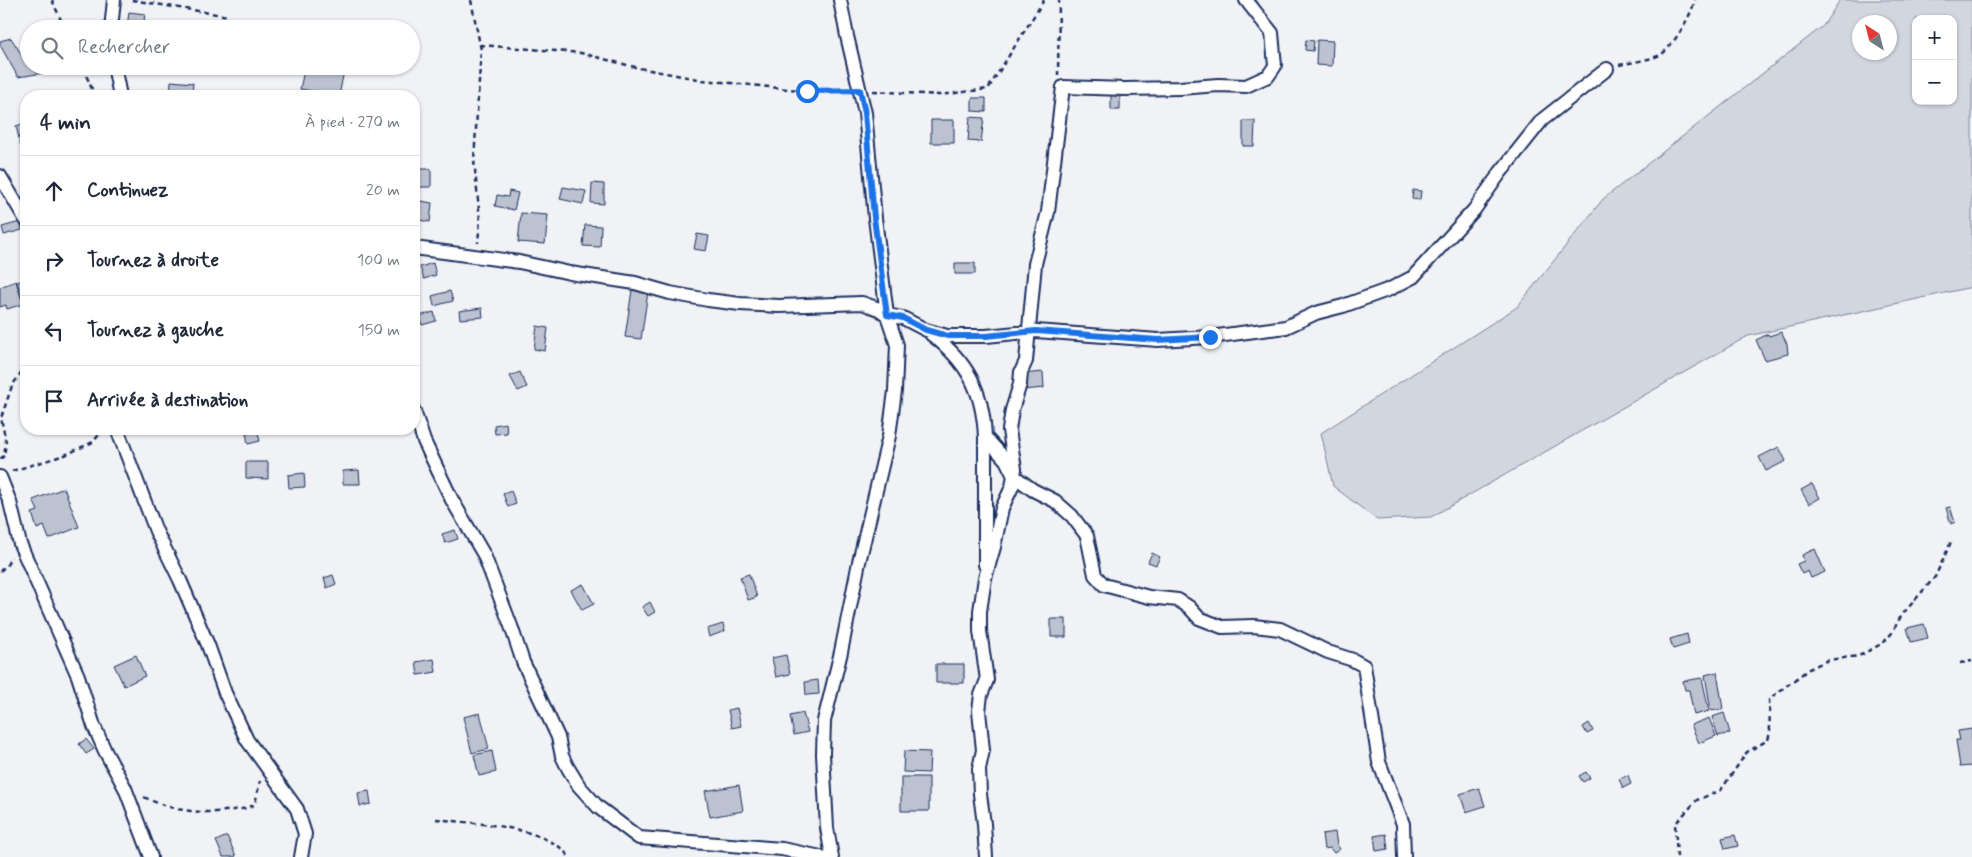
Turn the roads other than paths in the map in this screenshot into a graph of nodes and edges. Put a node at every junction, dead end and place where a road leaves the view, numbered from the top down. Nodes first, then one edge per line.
1 (114, 0) edge
2 (840, 0) edge
3 (1246, 0) edge
4 (113, 20) edge
5 (1607, 69) road end
6 (116, 75) edge
7 (119, 90) edge
8 (0, 176) edge
9 (5, 192) edge
10 (20, 196) edge
11 (20, 212) edge
12 (420, 249) edge
13 (887, 315) junction
14 (926, 330) junction
15 (1029, 332) junction
16 (420, 429) edge
17 (119, 435) edge
18 (985, 438) junction
19 (3, 474) edge
20 (1014, 476) junction
21 (985, 578) junction
22 (151, 857) edge
23 (302, 857) edge
24 (821, 857) edge
25 (832, 857) edge
26 (986, 857) edge
27 (1404, 857) edge

1 - 4 street
2 - 13 street
3 - 15 street
5 - 15 street
6 - 7 street
8 - 9 street
9 - 10 street
9 - 11 street
12 - 13 street
13 - 14 street
13 - 25 street
14 - 15 street
14 - 18 street
15 - 20 street
16 - 24 street
17 - 23 street
18 - 20 street
18 - 21 street
19 - 22 street
20 - 21 street
20 - 27 street
21 - 26 street

